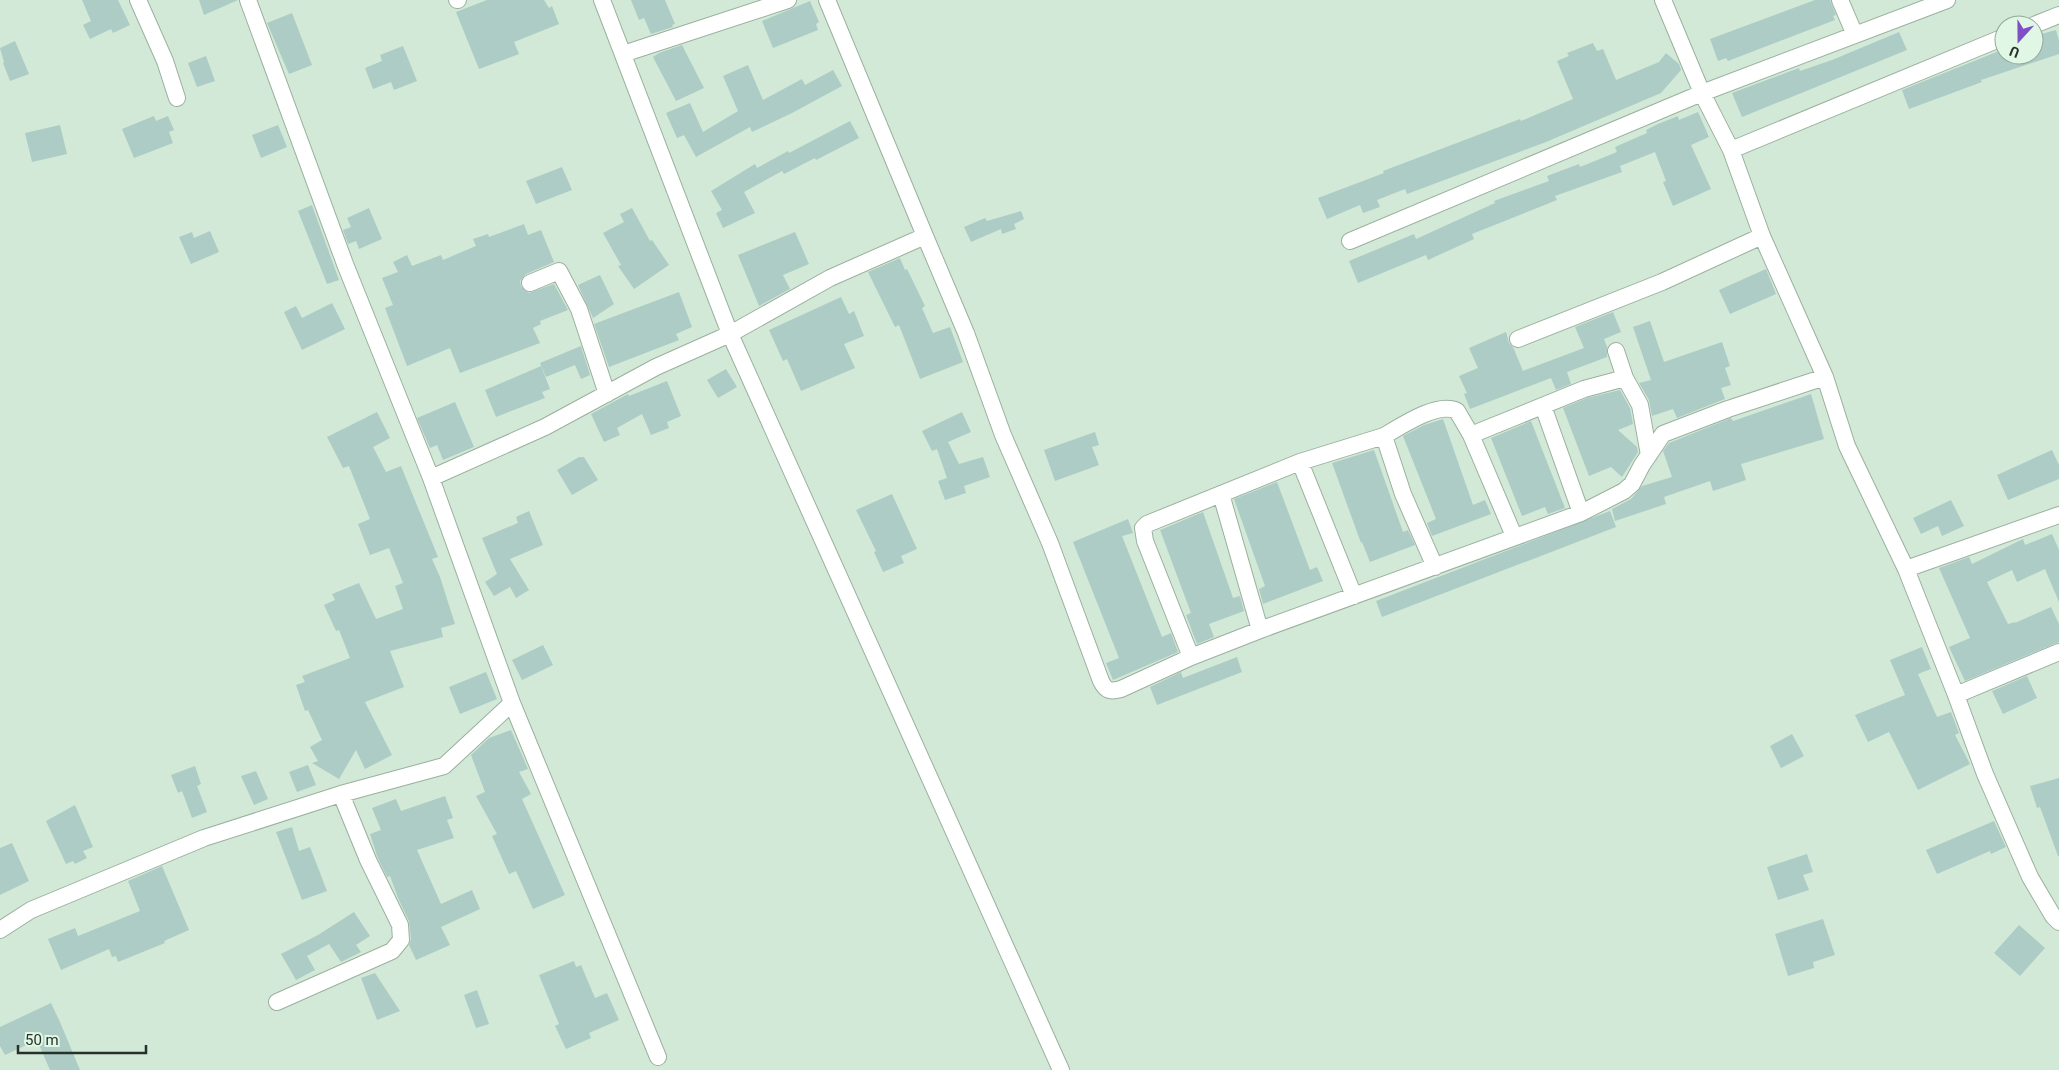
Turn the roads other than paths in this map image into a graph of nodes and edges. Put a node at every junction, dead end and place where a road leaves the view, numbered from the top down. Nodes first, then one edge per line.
1 (138, 0) edge
2 (248, 0) edge
3 (602, 0) edge
4 (788, 0) edge
5 (827, 0) edge
6 (1663, 0) edge
7 (1840, 0) edge
8 (1947, 0) edge
9 (1929, 3) edge
10 (2059, 15) edge
11 (2044, 21) edge
12 (1855, 35) junction
13 (1994, 41) edge
14 (623, 54) junction
15 (1702, 93) junction
16 (177, 98) dead end
17 (1731, 150) junction
18 (925, 236) junction
19 (1762, 236) junction
20 (1350, 241) dead end
21 (530, 283) dead end
22 (730, 334) junction
23 (1518, 339) dead end
24 (1616, 350) dead end
25 (1825, 377) junction
26 (1625, 378) junction
27 (607, 394) junction
28 (1543, 406) junction
29 (1471, 435) junction
30 (1384, 436) junction
31 (1649, 455) junction
32 (1300, 462) junction
33 (431, 478) junction
34 (1221, 494) junction
35 (1581, 513) junction
36 (2059, 515) edge
37 (1514, 536) junction
38 (1435, 567) junction
39 (1906, 569) junction
40 (1354, 596) junction
41 (1260, 630) junction
42 (2059, 652) edge
43 (1191, 657) junction
44 (1956, 695) junction
45 (512, 703) junction
46 (341, 794) junction
47 (2059, 922) edge
48 (0, 930) edge
49 (276, 1002) dead end
50 (658, 1057) dead end
51 (1060, 1070) edge

1 - 16 street
2 - 33 street
3 - 14 street
4 - 14 street
5 - 18 street
6 - 15 street
7 - 12 street
8 - 9 street
9 - 12 street
10 - 11 street
12 - 15 street
13 - 17 street
14 - 22 street
15 - 17 street
15 - 20 street
17 - 19 street
18 - 22 street
18 - 43 street
19 - 23 street
19 - 25 street
21 - 27 street
22 - 27 street
22 - 51 street
24 - 26 street
25 - 31 street
25 - 39 street
26 - 28 street
26 - 31 street
27 - 33 street
28 - 29 street
28 - 35 street
29 - 30 street
29 - 37 street
30 - 32 street
30 - 38 street
31 - 35 street
32 - 34 street
32 - 40 street
33 - 45 street
34 - 41 street
34 - 43 street
35 - 37 street
36 - 39 street
37 - 38 street
38 - 40 street
39 - 44 street
40 - 41 street
41 - 43 street
42 - 44 street
44 - 47 street
45 - 46 street
45 - 50 street
46 - 48 street
46 - 49 street

